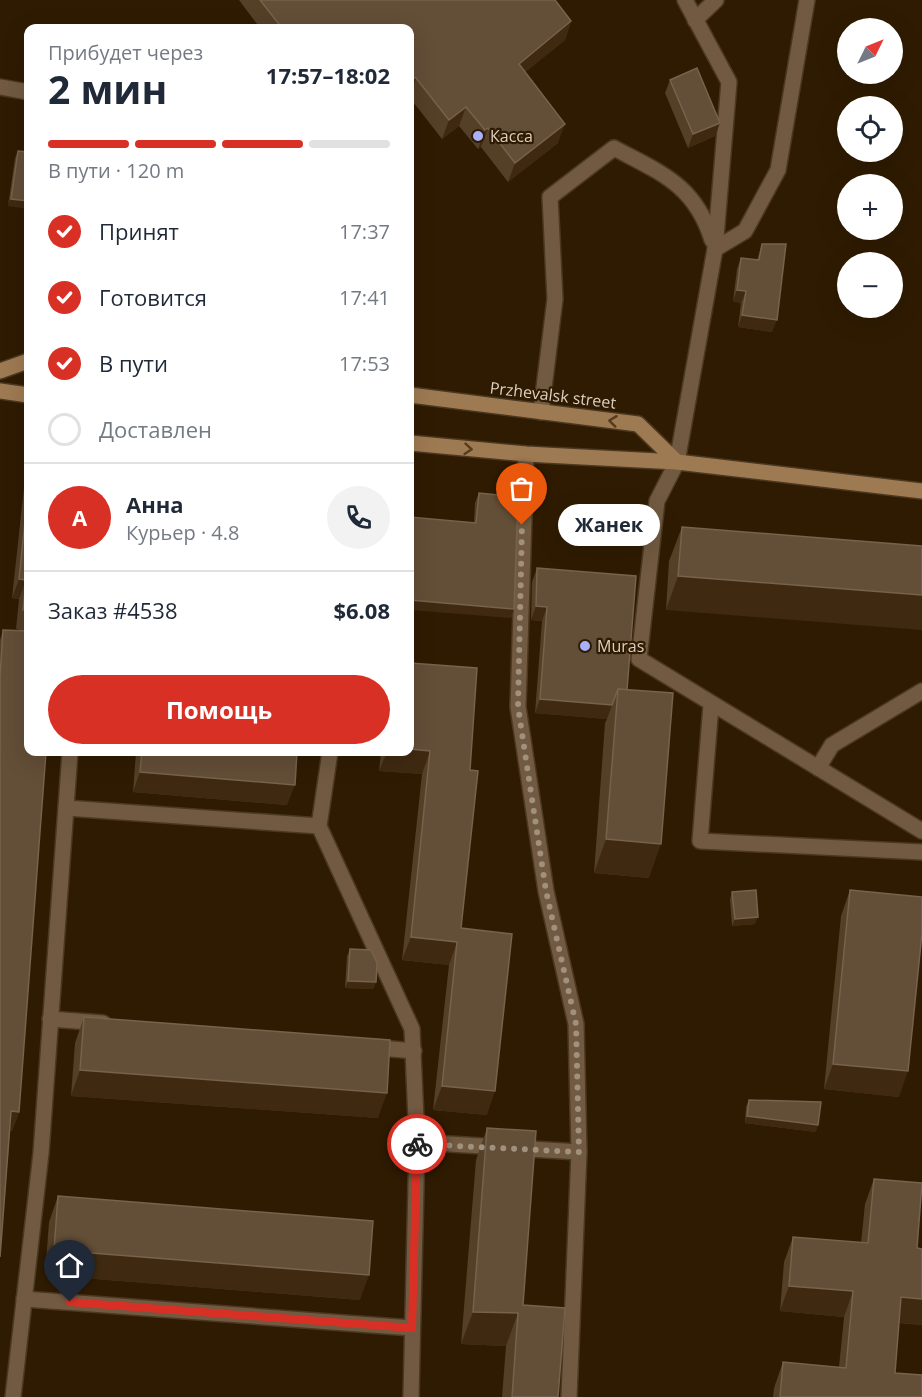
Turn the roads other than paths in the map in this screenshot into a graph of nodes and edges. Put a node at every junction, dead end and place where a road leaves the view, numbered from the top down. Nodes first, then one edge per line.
1 (685, 0) edge
2 (716, 0) edge
3 (807, 0) edge
4 (695, 20) junction
5 (0, 87) edge
6 (24, 91) edge
7 (715, 249) junction
8 (24, 362) edge
9 (0, 370) edge
10 (0, 391) edge
11 (24, 394) edge
12 (414, 395) edge
13 (541, 411) junction
14 (414, 443) edge
15 (526, 454) junction
16 (677, 462) junction
17 (922, 491) edge
18 (922, 691) edge
19 (711, 705) junction
20 (70, 756) edge
21 (329, 756) edge
22 (818, 768) junction
23 (66, 808) junction
24 (319, 826) junction
25 (922, 831) edge
26 (922, 852) edge
27 (50, 1019) junction
28 (121, 1025) edge
29 (355, 1046) edge
30 (414, 1051) junction
31 (417, 1142) junction
32 (579, 1152) junction
33 (24, 1299) junction
34 (412, 1328) junction
35 (13, 1397) edge
36 (411, 1397) edge
37 (569, 1397) edge

1 - 4 lane
2 - 4 lane
3 - 7 lane
4 - 7 lane
5 - 6 lane
7 - 13 lane
7 - 16 lane
8 - 9 main road
10 - 11 main road
12 - 13 main road, Przhevalsk street
16 -> 13 main road, Przhevalsk street
14 -> 15 main road
15 - 16 main road
15 - 32 lane
16 - 17 main road
16 - 19 lane
18 - 22 lane
19 - 22 lane
19 - 26 lane
20 - 23 lane
21 - 24 lane
22 - 25 lane
23 - 24 lane
23 - 27 lane
24 - 30 lane
27 - 28 lane
27 - 33 lane
29 - 30 lane
30 - 31 lane
31 - 32 lane
31 - 34 lane
32 - 37 lane
33 - 34 lane
33 - 35 lane
34 - 36 lane

